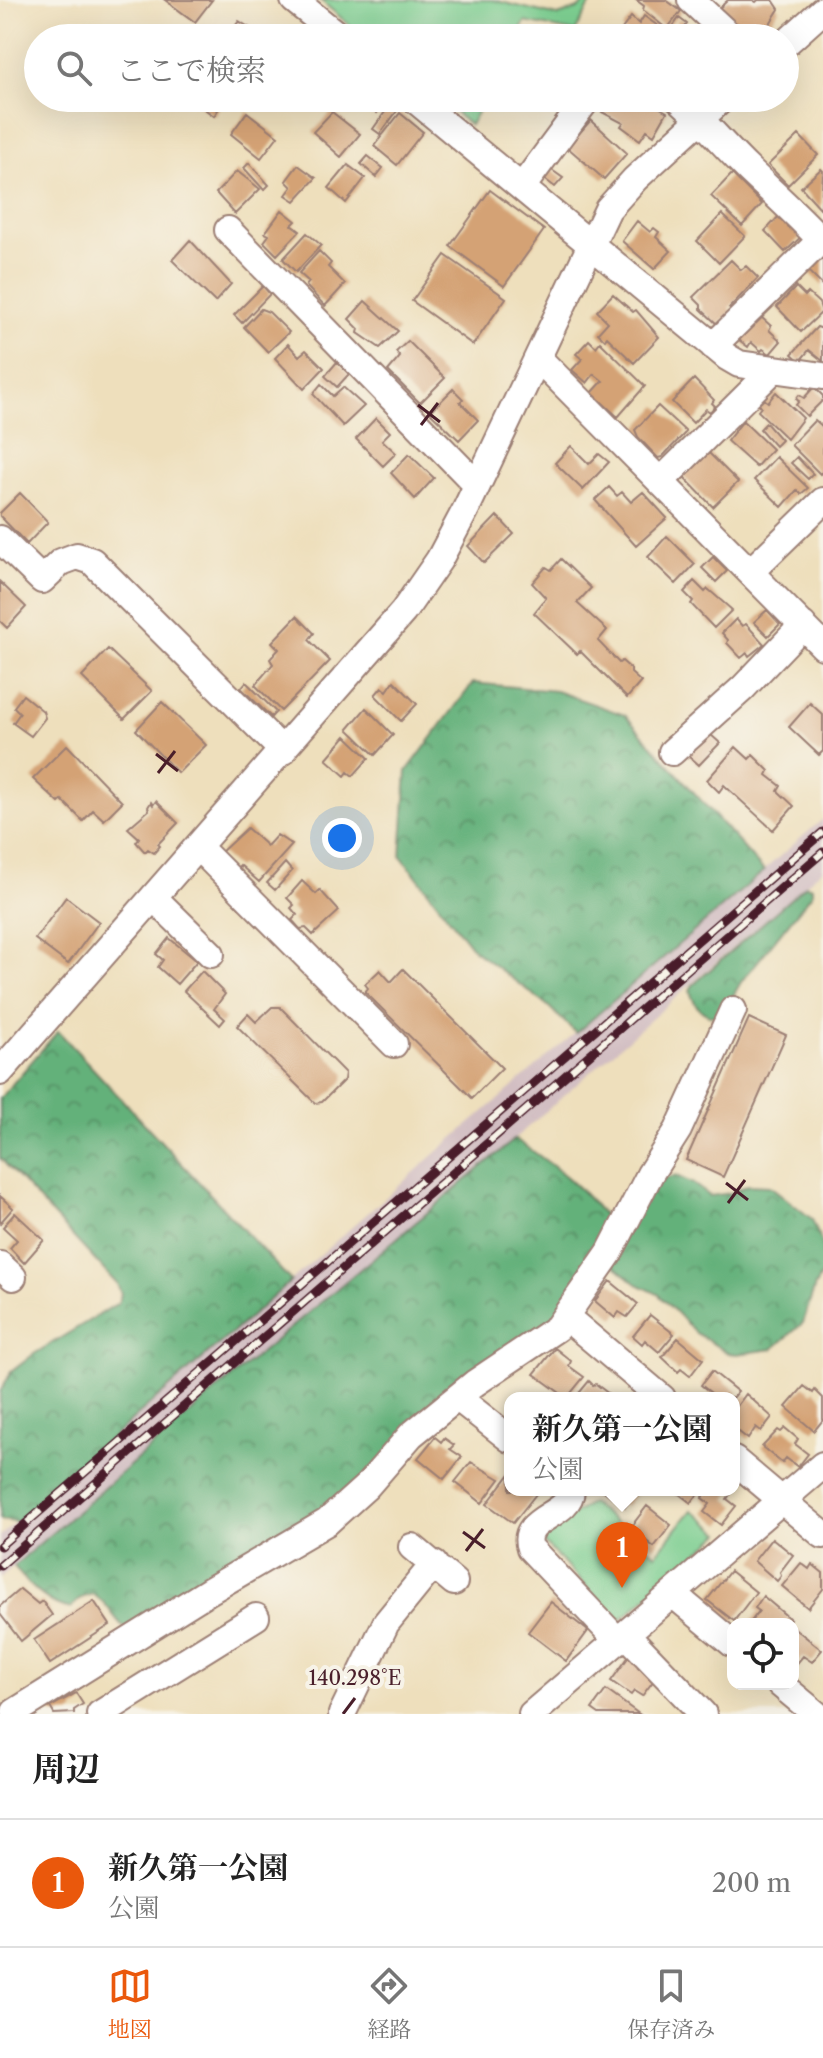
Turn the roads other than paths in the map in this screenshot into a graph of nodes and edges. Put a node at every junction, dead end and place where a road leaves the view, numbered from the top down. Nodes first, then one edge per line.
1 (294, 0) edge
2 (691, 0) edge
3 (823, 10) edge
4 (324, 24) edge
5 (717, 24) edge
6 (799, 31) edge
7 (430, 112) edge
8 (578, 112) edge
9 (694, 112) edge
10 (708, 112) edge
11 (701, 118) junction
12 (522, 187) junction
13 (228, 230) dead end
14 (590, 244) junction
15 (713, 346) junction
16 (538, 358) junction
17 (774, 369) junction
18 (823, 376) edge
19 (661, 481) junction
20 (477, 485) junction
21 (823, 501) edge
22 (0, 539) edge
23 (750, 572) junction
24 (803, 625) junction
25 (823, 646) edge
26 (283, 751) junction
27 (672, 752) dead end
28 (198, 847) junction
29 (154, 898) junction
30 (211, 954) dead end
31 (733, 1010) dead end
32 (394, 1044) dead end
33 (0, 1072) edge
34 (566, 1317) junction
35 (655, 1392) edge
36 (458, 1398) junction
37 (504, 1434) edge
38 (740, 1465) edge
39 (823, 1465) edge
40 (570, 1496) edge
41 (781, 1501) junction
42 (823, 1535) edge
43 (412, 1547) dead end
44 (434, 1564) junction
45 (454, 1582) dead end
46 (674, 1595) junction
47 (256, 1617) dead end
48 (622, 1638) junction
49 (727, 1639) edge
50 (787, 1690) edge
51 (11, 1708) edge
52 (100, 1714) edge
53 (342, 1714) edge
54 (532, 1714) edge
55 (703, 1714) edge
56 (816, 1714) edge

1 - 4 street
2 - 5 street
3 - 6 street
7 - 12 street
8 - 12 street
9 - 11 street
10 - 11 street
11 - 14 street
11 - 15 street
12 - 14 street
13 - 20 street
14 - 15 street
14 - 16 street
15 - 17 street
16 - 19 street
16 - 20 street
17 - 18 street
17 - 19 street
19 - 23 street
20 - 26 street
21 - 23 street
22 - 26 street
23 - 24 street
24 - 25 street
24 - 27 street
26 - 28 street
28 - 29 street
28 - 32 street
29 - 30 street
29 - 33 street
31 - 34 street
34 - 35 street
34 - 36 street
36 - 37 street
36 - 51 street
38 - 41 street
39 - 41 street
40 - 48 street
41 - 42 street
41 - 46 street
43 - 44 street
44 - 45 street
44 - 53 street
46 - 48 street
46 - 49 street
47 - 52 street
48 - 54 street
48 - 55 street
50 - 56 street

